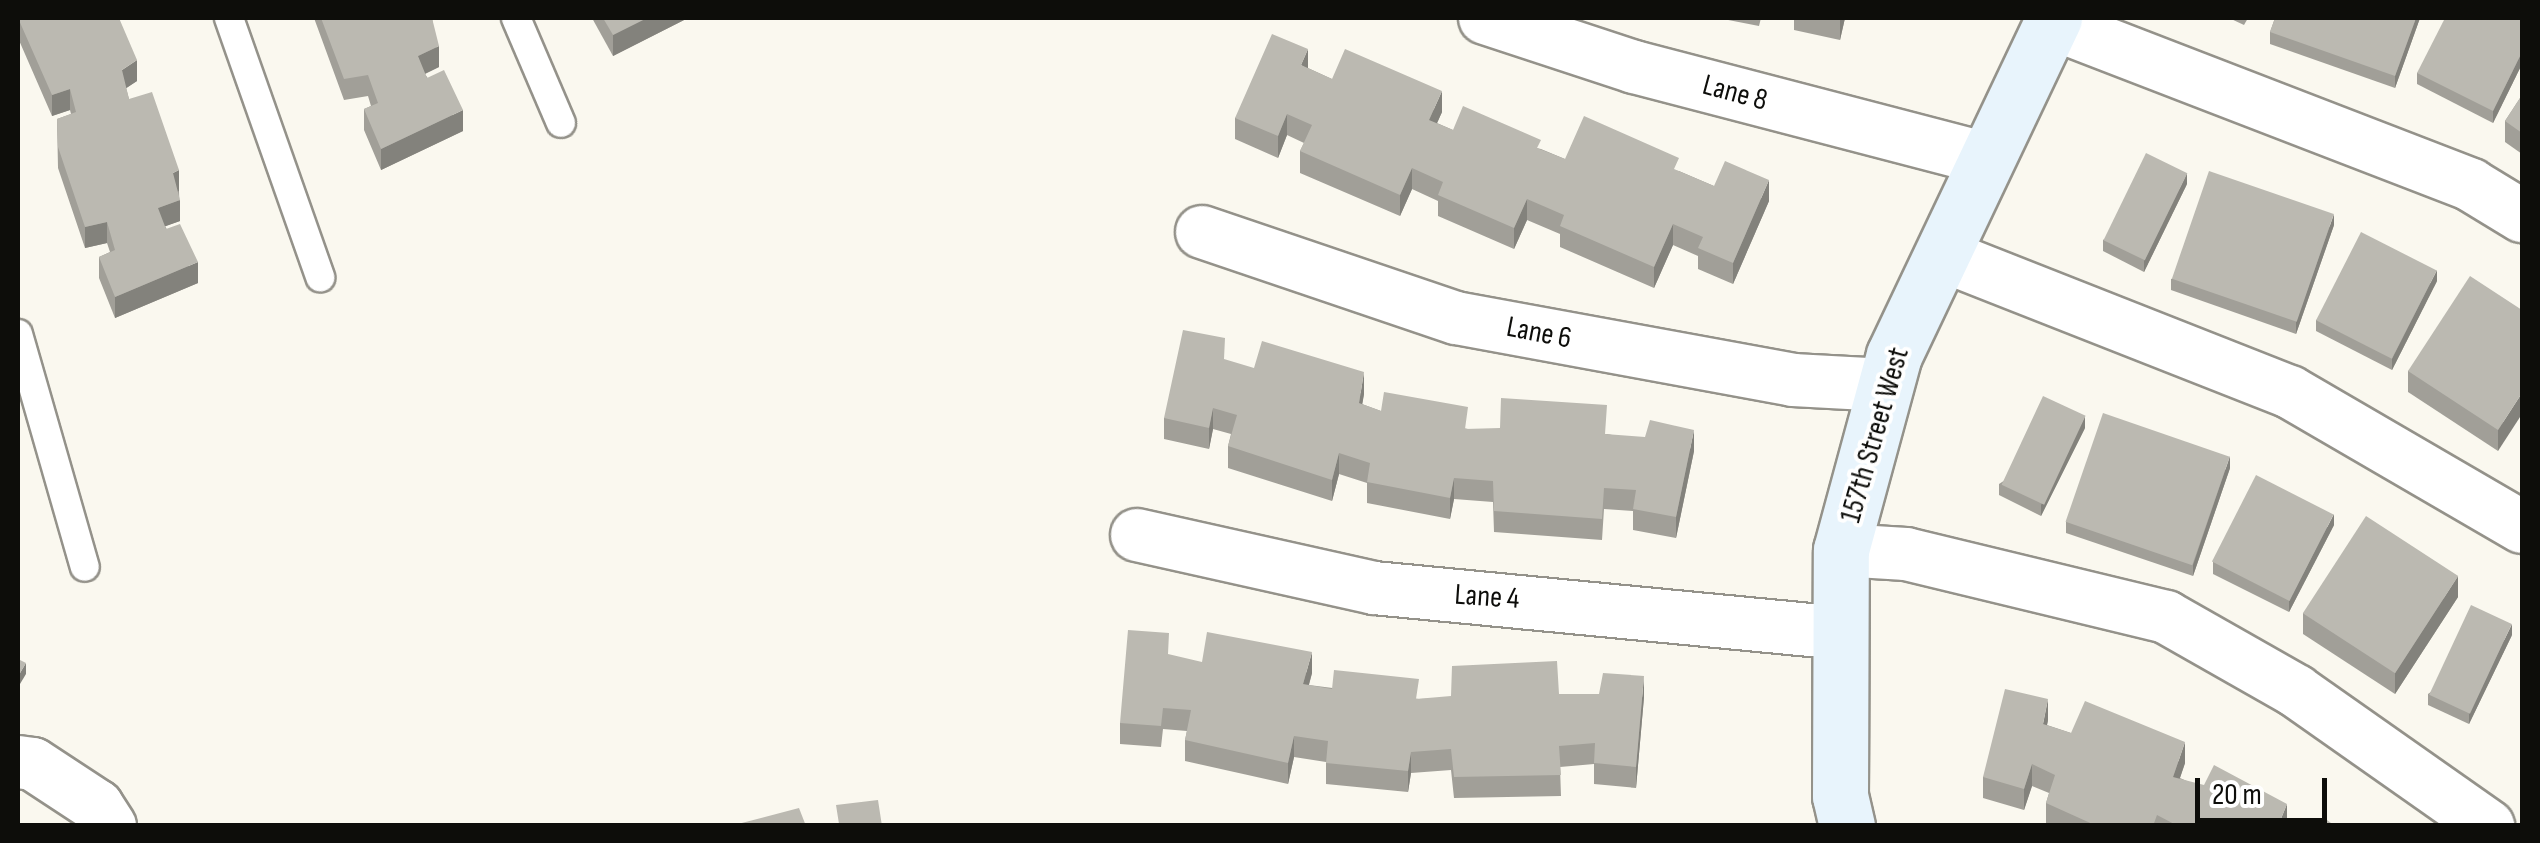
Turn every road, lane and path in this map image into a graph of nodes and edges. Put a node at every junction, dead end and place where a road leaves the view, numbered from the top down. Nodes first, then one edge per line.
1 (230, 18) edge
2 (516, 18) edge
3 (1485, 18) edge
4 (2053, 20) edge
5 (561, 123) dead end
6 (1987, 159) junction
7 (2522, 216) edge
8 (1202, 232) dead end
9 (1942, 254) junction
10 (320, 277) dead end
11 (18, 334) edge
12 (1886, 385) junction
13 (2522, 527) edge
14 (1137, 535) dead end
15 (1841, 550) junction
16 (85, 567) dead end
17 (1841, 634) junction
18 (18, 762) edge
19 (110, 826) edge
20 (1847, 826) edge
21 (2488, 826) edge

1 - 10 lane
2 - 5 lane
3 - 6 street, Lane 8
4 - 6 street, 157th Street West
4 - 7 street
6 - 9 street, 157th Street West
8 - 12 street, Lane 6
9 - 12 street, 157th Street West
9 - 13 street
11 - 16 lane
12 - 15 street, 157th Street West
14 - 17 street, Lane 4
15 - 17 street, 157th Street West
15 - 21 street
17 - 20 street, 157th Street West
18 - 19 street

